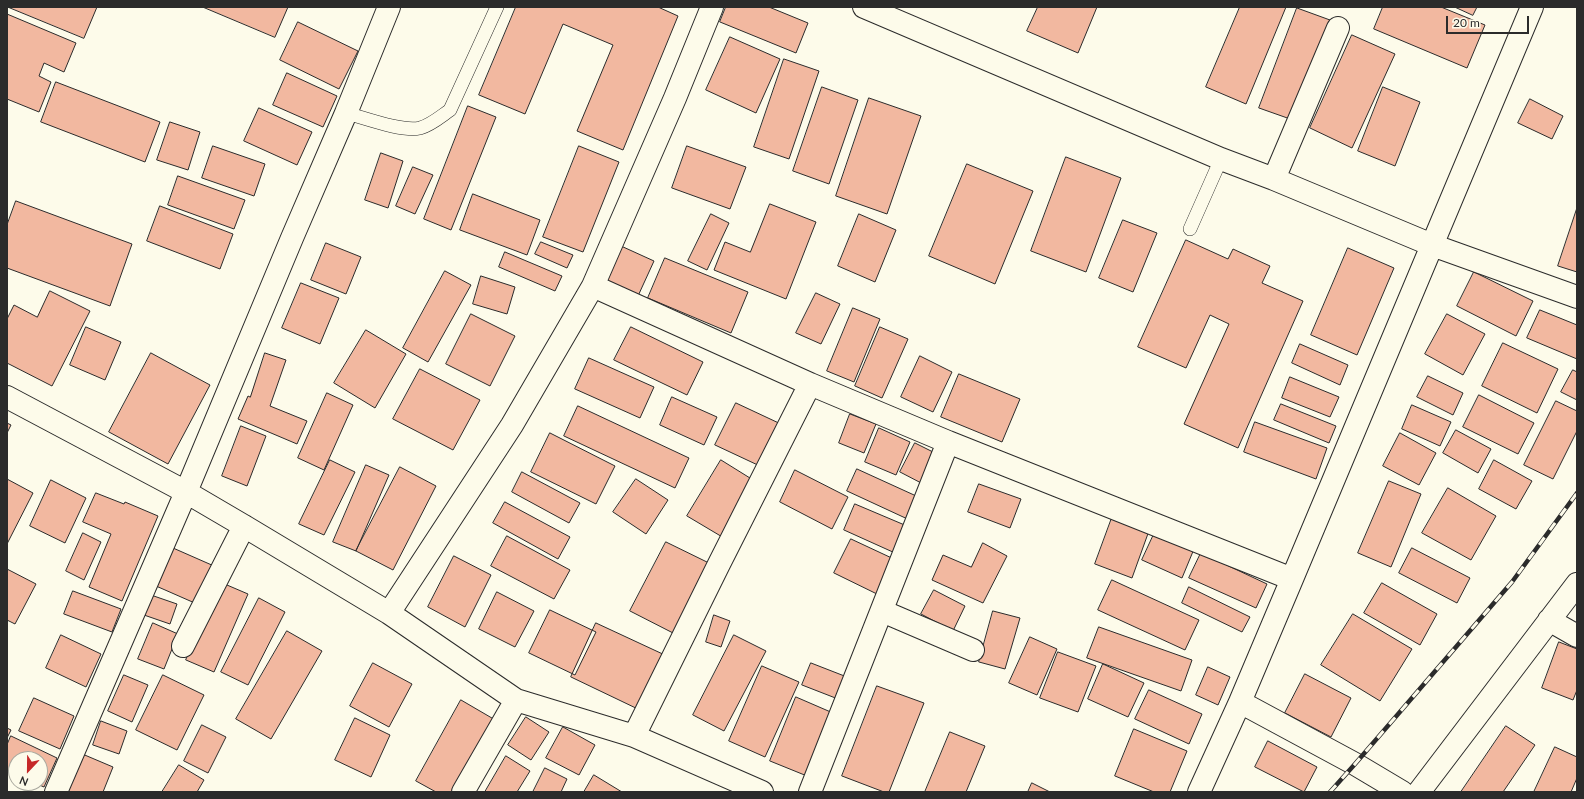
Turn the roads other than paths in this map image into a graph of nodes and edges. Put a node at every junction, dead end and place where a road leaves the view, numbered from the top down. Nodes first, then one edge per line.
1 (389, 7) edge
2 (497, 7) edge
3 (712, 7) edge
4 (864, 7) edge
5 (1532, 7) edge
6 (1338, 28) dead end
7 (346, 113) junction
8 (1221, 159) junction
9 (1274, 179) junction
10 (1190, 229) dead end
11 (1432, 245) junction
12 (593, 286) junction
13 (1577, 297) edge
14 (810, 384) junction
15 (7, 397) edge
16 (948, 442) junction
17 (186, 492) junction
18 (244, 526) junction
19 (1292, 579) junction
20 (1577, 584) edge
21 (882, 611) junction
22 (389, 613) junction
23 (1549, 620) junction
24 (1577, 636) edge
25 (183, 646) dead end
26 (973, 650) dead end
27 (516, 700) junction
28 (1240, 702) junction
29 (634, 736) junction
30 (56, 792) edge
31 (464, 792) edge
32 (762, 792) edge
33 (810, 792) edge
34 (1199, 792) edge
35 (1402, 792) edge
36 (1419, 792) edge

1 - 7 street
2 - 7 lane
3 - 12 street
4 - 8 street
5 - 11 street
6 - 9 street
7 - 17 street
8 - 9 street
8 - 10 lane
9 - 11 street
11 - 13 street
11 - 19 street
12 - 14 street
12 - 22 street
14 - 16 street
14 - 29 street
15 - 17 street
16 - 19 street
16 - 21 street
17 - 18 street
17 - 30 street
18 - 22 street
18 - 25 street
19 - 28 street
20 - 23 street
21 - 26 street
21 - 33 street
22 - 27 street
23 - 24 street
23 - 36 street
27 - 29 street
27 - 31 street
28 - 34 street
28 - 35 street
29 - 32 street

